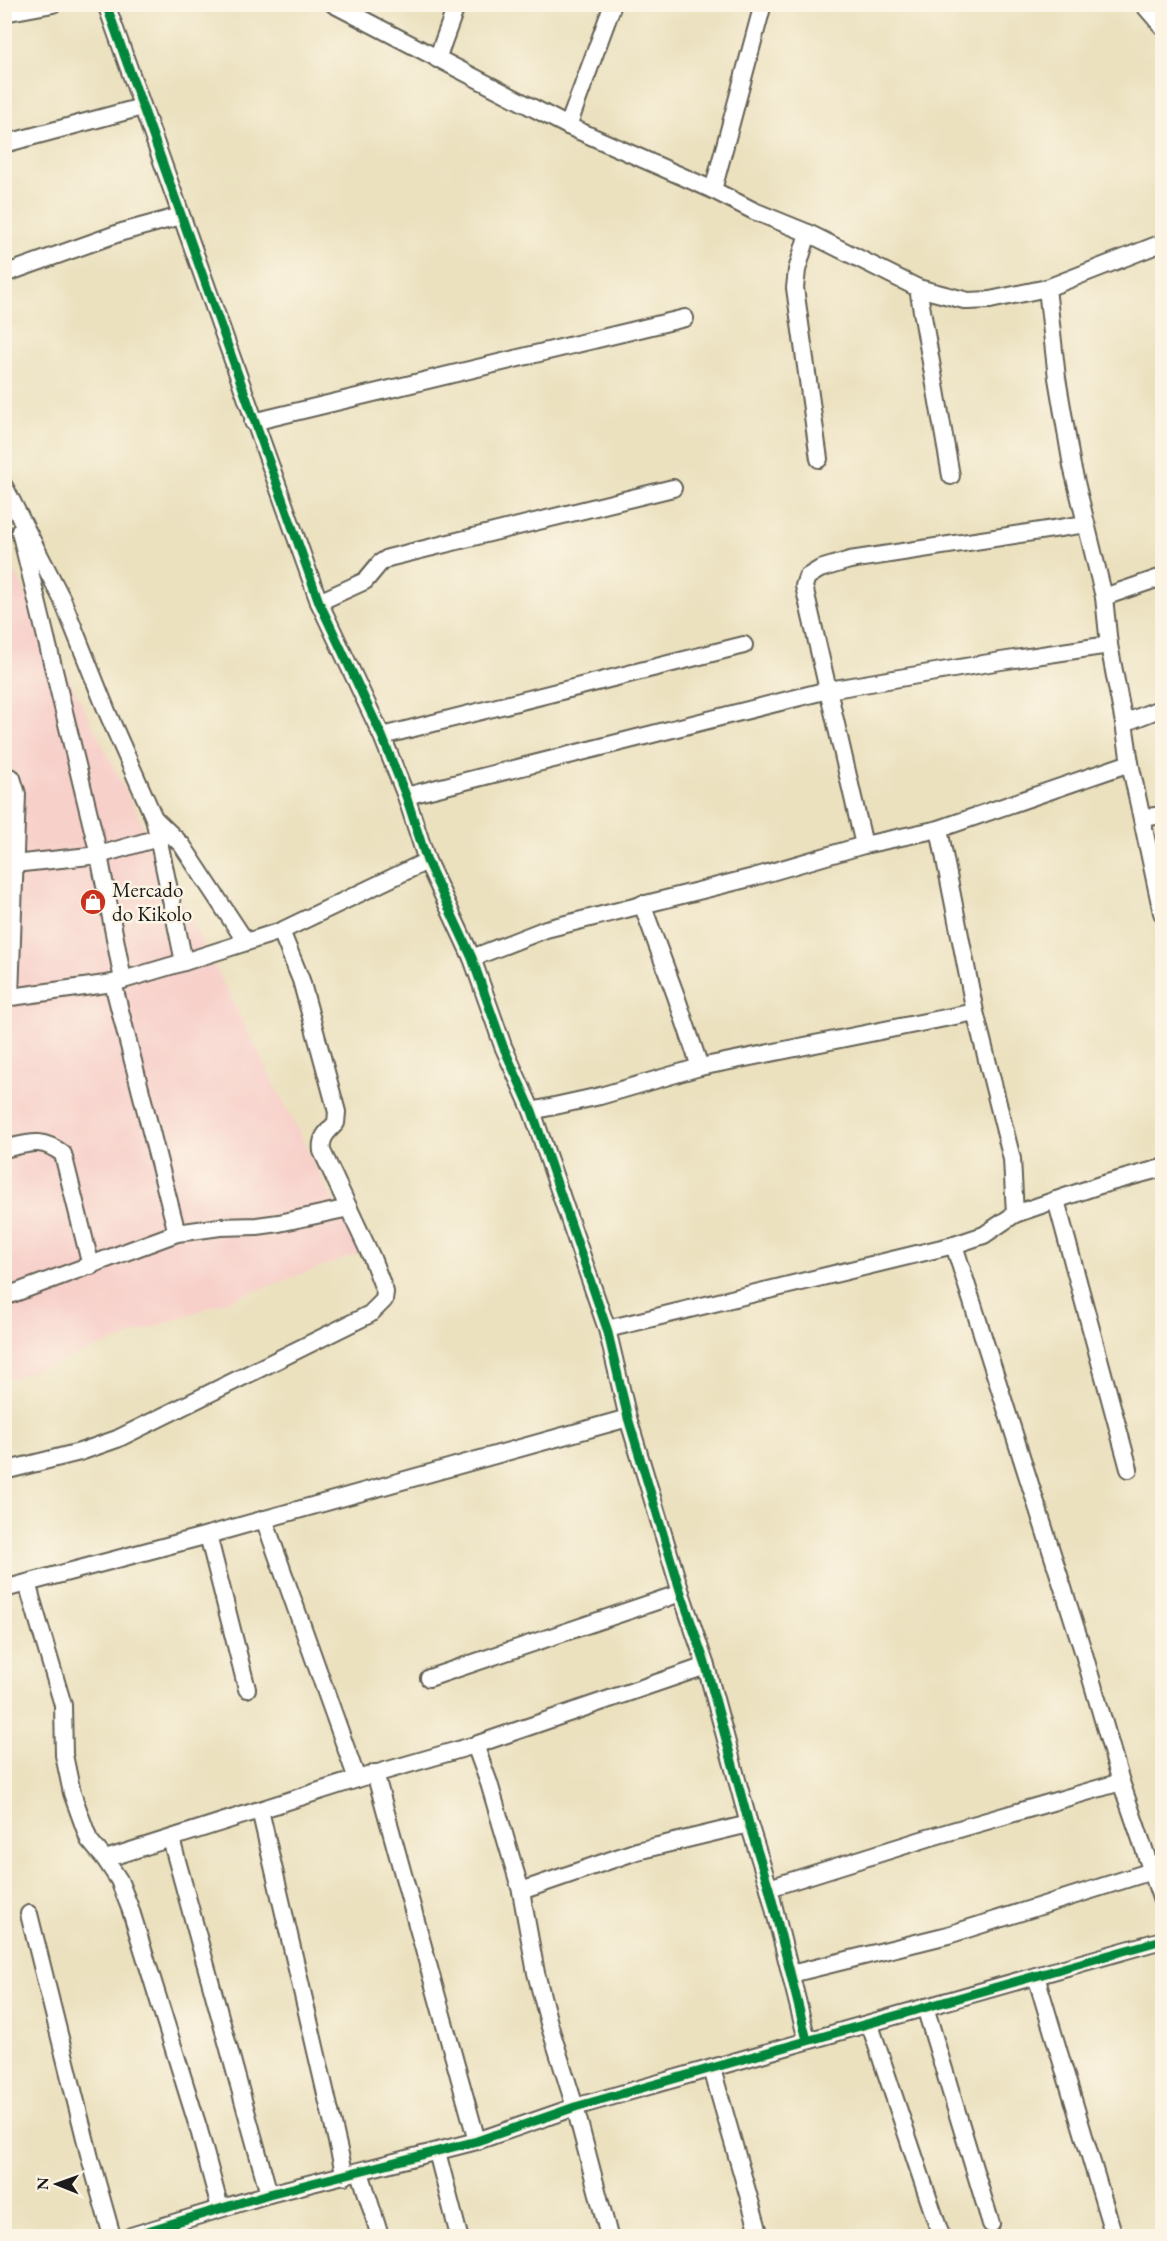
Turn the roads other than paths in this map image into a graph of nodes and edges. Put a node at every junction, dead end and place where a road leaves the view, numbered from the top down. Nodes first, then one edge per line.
1 (53, 4) edge
2 (106, 4) edge
3 (333, 4) edge
4 (457, 4) edge
5 (613, 4) edge
6 (763, 4) edge
7 (1143, 4) edge
8 (4, 13) edge
9 (1162, 26) edge
10 (437, 59) junction
11 (142, 107) junction
12 (568, 126) junction
13 (4, 144) edge
14 (713, 190) junction
15 (181, 216) junction
16 (808, 233) junction
17 (1162, 243) edge
18 (4, 274) edge
19 (918, 288) junction
20 (1047, 288) junction
21 (685, 318) dead end
22 (253, 422) junction
23 (819, 459) dead end
24 (951, 476) dead end
25 (4, 486) edge
26 (674, 488) dead end
27 (14, 507) junction
28 (1086, 524) junction
29 (1162, 577) edge
30 (1104, 597) junction
31 (319, 602) junction
32 (744, 645) dead end
33 (1108, 645) junction
34 (828, 690) junction
35 (1162, 708) edge
36 (1124, 723) junction
37 (382, 736) junction
38 (1130, 763) junction
39 (4, 776) edge
40 (406, 796) junction
41 (1162, 815) edge
42 (154, 818) junction
43 (1142, 818) junction
44 (939, 828) junction
45 (158, 838) junction
46 (864, 845) junction
47 (99, 855) junction
48 (427, 861) junction
49 (9, 864) edge
50 (642, 904) junction
51 (1162, 914) edge
52 (281, 931) junction
53 (246, 942) junction
54 (472, 958) junction
55 (184, 962) junction
56 (118, 981) junction
57 (8, 998) edge
58 (975, 1012) junction
59 (699, 1067) junction
60 (532, 1112) junction
61 (4, 1149) edge
62 (1162, 1168) edge
63 (1056, 1200) junction
64 (349, 1208) junction
65 (1015, 1214) junction
66 (177, 1233) junction
67 (954, 1245) junction
68 (91, 1266) junction
69 (4, 1297) edge
70 (607, 1329) junction
71 (628, 1418) junction
72 (1130, 1469) dead end
73 (4, 1471) edge
74 (264, 1519) junction
75 (208, 1535) junction
76 (27, 1583) junction
77 (4, 1589) edge
78 (681, 1593) junction
79 (706, 1666) junction
80 (429, 1678) dead end
81 (247, 1689) dead end
82 (475, 1744) junction
83 (375, 1773) junction
84 (357, 1779) junction
85 (1121, 1782) junction
86 (260, 1810) junction
87 (749, 1824) junction
88 (171, 1839) junction
89 (105, 1859) junction
90 (1152, 1871) junction
91 (769, 1888) junction
92 (520, 1891) junction
93 (1162, 1901) edge
94 (29, 1914) dead end
95 (1162, 1940) edge
96 (791, 1974) junction
97 (1036, 1976) junction
98 (925, 2007) junction
99 (870, 2025) junction
100 (807, 2040) junction
101 (712, 2069) junction
102 (574, 2108) junction
103 (477, 2142) junction
104 (437, 2152) junction
105 (353, 2174) junction
106 (269, 2194) junction
107 (220, 2208) junction
108 (991, 2224) dead end
109 (112, 2236) edge
110 (131, 2236) edge
111 (380, 2236) edge
112 (459, 2236) edge
113 (609, 2236) edge
114 (760, 2236) edge
115 (942, 2236) edge
116 (1114, 2236) edge

1 - 8 street
2 - 11 street
3 - 10 street
4 - 10 street
5 - 12 street
6 - 14 street
7 - 9 street
10 - 12 street
11 - 13 street
11 - 15 street
12 - 14 street
14 - 16 street
15 - 18 street
15 - 22 street
16 - 19 street
16 - 23 street
17 - 20 street
19 - 20 street
19 - 24 street
20 - 28 street
21 - 22 street
22 - 31 street
25 - 27 street
26 - 31 street
27 - 42 street
27 - 47 street
28 - 30 street
28 - 34 street
29 - 30 street
30 - 33 street
31 - 37 street
32 - 37 street
33 - 34 street
33 - 36 street
34 - 40 street
34 - 46 street
35 - 36 street
36 - 38 street
37 - 40 street
38 - 43 street
38 - 44 street
39 - 49 street
40 - 48 street
41 - 43 street
42 - 45 street
42 - 53 street
43 - 51 street
44 - 46 street
44 - 58 street
45 - 47 street
45 - 55 street
46 - 50 street
47 - 49 street
47 - 56 street
48 - 52 street
48 - 54 street
49 - 57 street
50 - 54 street
50 - 59 street
52 - 53 street
52 - 64 street
53 - 55 street
54 - 60 street
55 - 56 street
56 - 57 street
56 - 66 street
58 - 59 street
58 - 65 street
59 - 60 street
60 - 70 street
61 - 68 street
62 - 63 street
63 - 65 street
63 - 72 street
64 - 66 street
64 - 73 street
65 - 67 street
66 - 68 street
67 - 70 street
67 - 85 street
68 - 69 street
70 - 71 street
71 - 74 street
71 - 78 street
74 - 75 street
74 - 84 street
75 - 76 street
75 - 81 street
76 - 77 street
76 - 89 street
78 - 79 street
78 - 80 street
79 - 82 street
79 - 87 street
82 - 83 street
82 - 92 street
83 - 84 street
83 - 103 street
84 - 86 street
85 - 90 street
85 - 91 street
86 - 88 street
86 - 105 street
87 - 91 street
87 - 92 street
88 - 89 street
88 - 106 street
89 - 107 street
90 - 93 street
90 - 96 street
91 - 96 street
92 - 102 street
94 - 109 street
95 - 97 street
96 - 100 street
97 - 98 street
97 - 116 street
98 - 99 street
98 - 108 street
99 - 100 street
99 - 115 street
100 - 101 street
101 - 102 street
101 - 114 street
102 - 103 street
102 - 113 street
103 - 104 street
104 - 105 street
104 - 112 street
105 - 106 street
105 - 111 street
106 - 107 street
107 - 110 street

